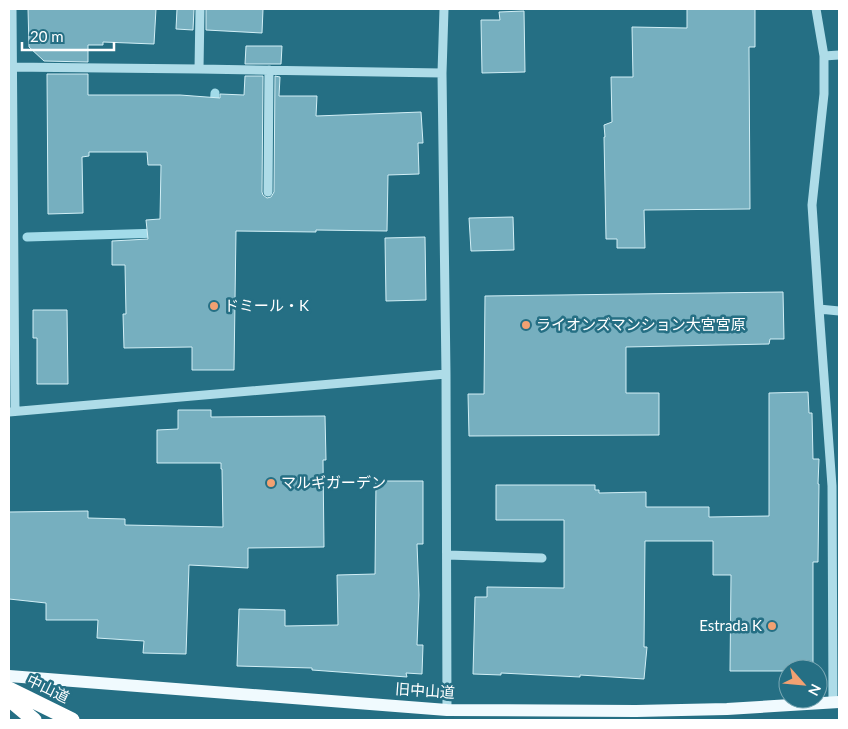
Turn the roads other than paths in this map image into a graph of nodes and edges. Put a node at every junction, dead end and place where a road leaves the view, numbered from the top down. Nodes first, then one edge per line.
1 (12, 9) edge
2 (200, 9) edge
3 (444, 9) edge
4 (816, 9) edge
5 (824, 56) junction
6 (839, 56) edge
7 (10, 67) edge
8 (199, 68) junction
9 (269, 70) junction
10 (442, 73) junction
11 (268, 192) dead end
12 (819, 309) junction
13 (839, 310) edge
14 (446, 374) junction
15 (12, 411) edge
16 (447, 555) junction
17 (542, 558) dead end
18 (9, 676) edge
19 (9, 689) edge
20 (9, 699) edge
21 (836, 702) edge
22 (447, 710) junction
23 (636, 716) edge
24 (34, 720) edge
25 (72, 720) edge

1 - 7 street
2 - 8 street
3 - 10 street
4 - 5 street
5 - 6 street
5 - 12 street
7 - 8 street
7 - 15 street
8 - 9 street
9 - 10 street
9 - 11 street
10 - 14 street
12 - 13 street
12 - 21 street
14 - 15 street
14 - 16 street
16 - 17 street
16 - 22 street
18 - 22 main road, 旧中山道
19 - 25 highway, 中山道
20 - 24 highway, 中山道
21 - 23 main road, 旧中山道
22 - 23 main road, 旧中山道

